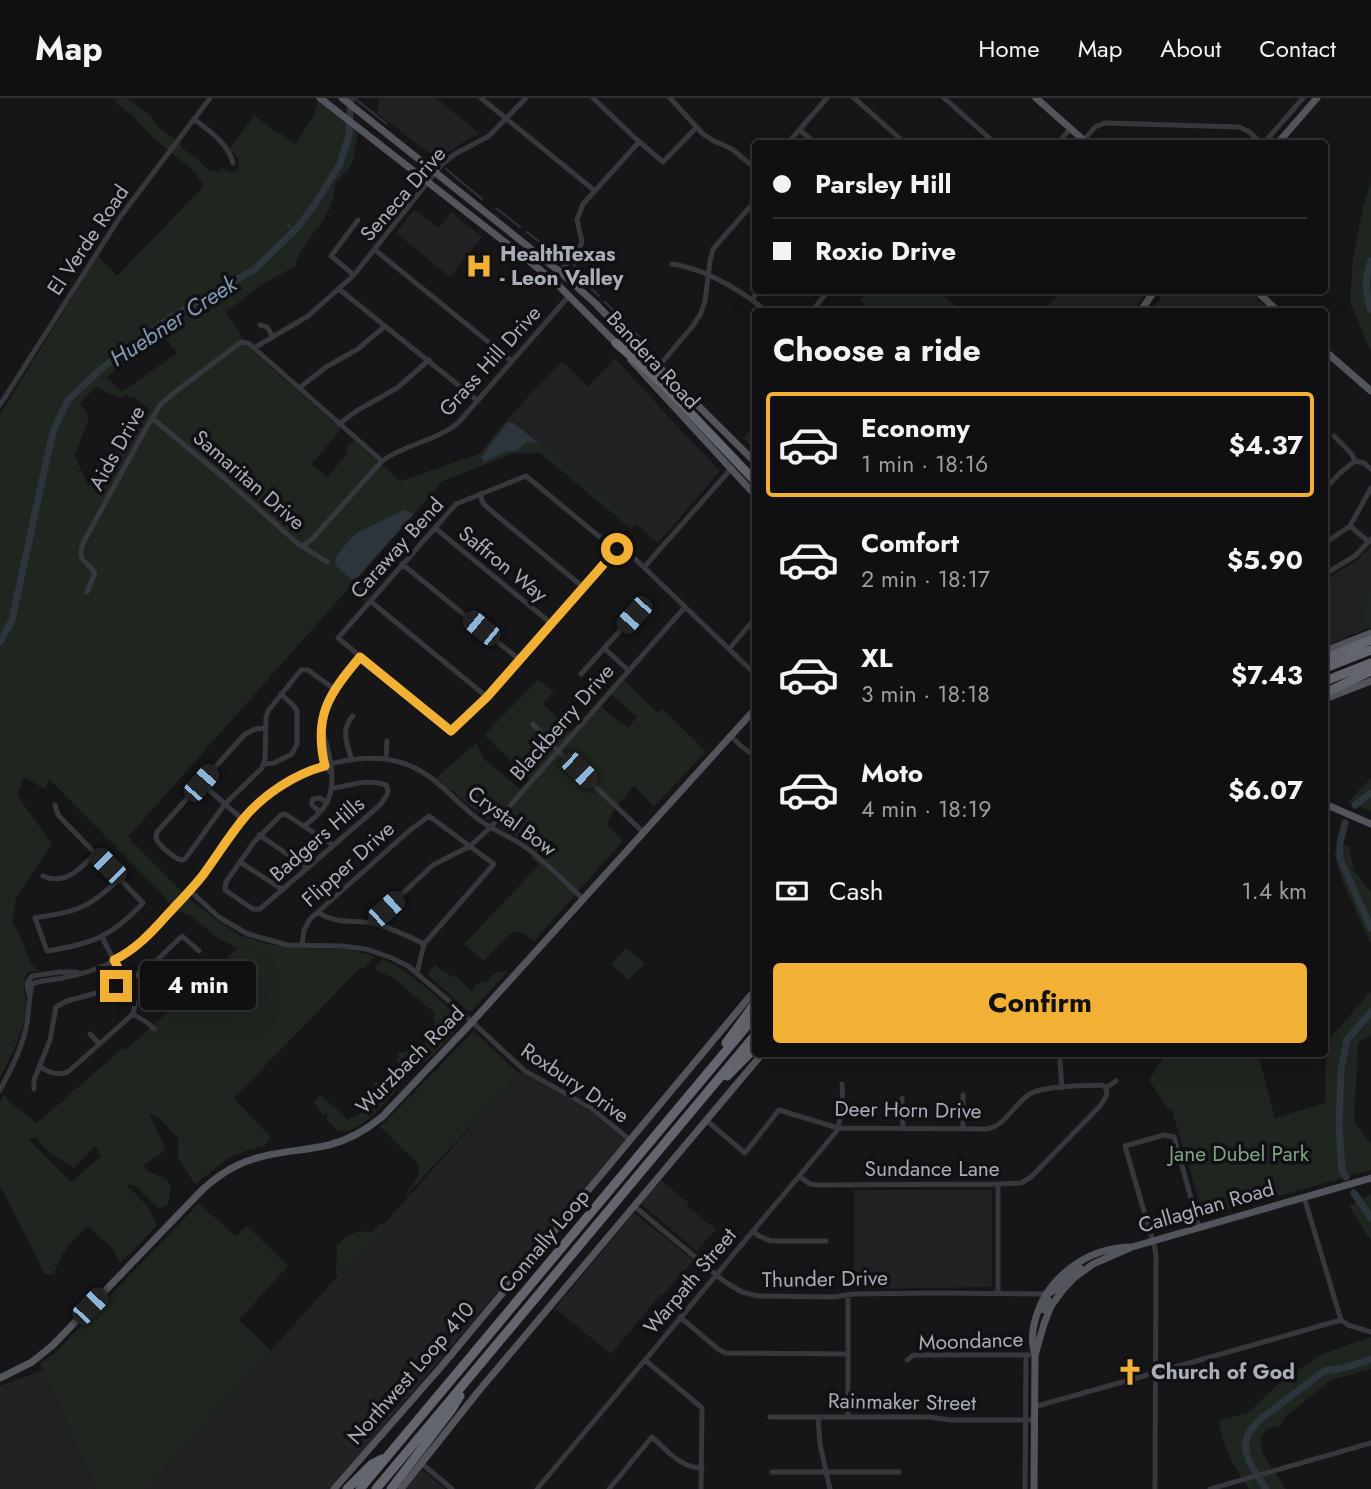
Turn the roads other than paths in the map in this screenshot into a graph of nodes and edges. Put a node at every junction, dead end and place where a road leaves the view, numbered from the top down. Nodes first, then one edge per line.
1 (210, 98) edge
2 (320, 98) edge
3 (342, 98) edge
4 (481, 98) edge
5 (526, 98) edge
6 (593, 98) edge
7 (670, 98) edge
8 (827, 98) edge
9 (855, 98) edge
10 (944, 98) edge
11 (1036, 98) edge
12 (1317, 98) edge
13 (1299, 99) edge
14 (194, 119) junction
15 (507, 119) junction
16 (697, 127) junction
17 (1071, 128) junction
18 (800, 130) junction
19 (791, 140) edge
20 (811, 140) edge
21 (902, 140) edge
22 (991, 140) edge
23 (1060, 140) edge
24 (1084, 140) edge
25 (1087, 140) edge
26 (1258, 140) edge
27 (1266, 140) edge
28 (1280, 140) edge
29 (639, 142) junction
30 (233, 163) dead end
31 (752, 165) edge
32 (436, 172) junction
33 (428, 182) junction
34 (594, 191) junction
35 (752, 205) edge
36 (358, 220) dead end
37 (374, 250) junction
38 (672, 264) dead end
39 (560, 272) junction
40 (354, 275) junction
41 (708, 275) junction
42 (339, 289) junction
43 (756, 294) edge
44 (826, 294) edge
45 (1259, 294) edge
46 (569, 296) junction
47 (752, 300) junction
48 (763, 308) edge
49 (814, 308) edge
50 (1275, 308) edge
51 (303, 309) dead end
52 (308, 316) junction
53 (260, 325) dead end
54 (385, 326) junction
55 (273, 337) junction
56 (617, 343) junction
57 (634, 343) junction
58 (254, 348) junction
59 (1328, 354) edge
60 (429, 360) junction
61 (512, 361) junction
62 (659, 366) junction
63 (299, 388) junction
64 (1371, 391) edge
65 (478, 401) junction
66 (0, 405) edge
67 (152, 418) junction
68 (339, 424) junction
69 (1334, 436) dead end
70 (752, 459) edge
71 (382, 461) junction
72 (1355, 461) junction
73 (1371, 469) edge
74 (752, 470) edge
75 (733, 471) junction
76 (752, 478) edge
77 (1328, 480) edge
78 (1331, 482) junction
79 (752, 485) edge
80 (1328, 486) edge
81 (1371, 488) edge
82 (752, 492) edge
83 (480, 494) junction
84 (1350, 526) junction
85 (435, 528) junction
86 (1328, 541) edge
87 (1370, 541) edge
88 (303, 546) junction
89 (617, 549) junction
90 (327, 562) dead end
91 (402, 564) junction
92 (645, 566) junction
93 (1328, 572) edge
94 (584, 588) junction
95 (87, 592) dead end
96 (370, 601) junction
97 (685, 607) junction
98 (634, 615) dead end
99 (752, 622) edge
100 (552, 624) junction
101 (1371, 633) edge
102 (1371, 640) edge
103 (604, 648) junction
104 (729, 649) junction
105 (1328, 650) edge
106 (1328, 650) edge
107 (1371, 650) edge
108 (360, 657) junction
109 (1328, 658) edge
110 (520, 660) junction
111 (1371, 663) edge
112 (1328, 667) edge
113 (628, 670) junction
114 (752, 671) edge
115 (1371, 673) edge
116 (581, 674) dead end
117 (1328, 680) edge
118 (1371, 681) edge
119 (334, 689) junction
120 (1328, 692) edge
121 (281, 694) junction
122 (487, 697) junction
123 (1328, 698) edge
124 (752, 712) edge
125 (353, 716) dead end
126 (533, 724) dead end
127 (265, 728) junction
128 (731, 736) junction
129 (387, 741) dead end
130 (558, 751) junction
131 (752, 754) edge
132 (386, 759) junction
133 (352, 760) junction
134 (264, 764) junction
135 (328, 765) junction
136 (201, 783) junction
137 (331, 788) junction
138 (327, 803) junction
139 (225, 804) junction
140 (55, 805) dead end
141 (1328, 805) edge
142 (320, 811) junction
143 (242, 819) junction
144 (1371, 824) edge
145 (304, 826) junction
146 (491, 827) junction
147 (644, 833) junction
148 (259, 835) junction
149 (333, 845) junction
150 (470, 846) junction
151 (95, 854) junction
152 (240, 862) junction
153 (308, 868) junction
154 (43, 876) dead end
155 (120, 878) junction
156 (189, 890) junction
157 (283, 890) junction
158 (583, 899) junction
159 (318, 912) junction
160 (371, 923) junction
161 (102, 937) junction
162 (424, 944) junction
163 (302, 945) junction
164 (199, 951) dead end
165 (114, 960) junction
166 (154, 963) junction
167 (417, 973) junction
168 (168, 980) dead end
169 (125, 981) junction
170 (752, 994) edge
171 (752, 1007) edge
172 (133, 1014) junction
173 (752, 1020) edge
174 (472, 1022) junction
175 (154, 1029) dead end
176 (90, 1034) dead end
177 (752, 1039) edge
178 (99, 1044) junction
179 (752, 1051) edge
180 (721, 1057) junction
181 (759, 1057) edge
182 (1060, 1061) dead end
183 (40, 1068) junction
184 (1116, 1081) dead end
185 (842, 1084) dead end
186 (1062, 1088) junction
187 (1106, 1088) junction
188 (34, 1089) dead end
189 (0, 1090) edge
190 (963, 1095) dead end
191 (705, 1096) junction
192 (902, 1098) dead end
193 (706, 1120) junction
194 (838, 1128) junction
195 (903, 1128) junction
196 (963, 1129) junction
197 (630, 1140) junction
198 (799, 1176) junction
199 (1371, 1178) edge
200 (998, 1184) junction
201 (1304, 1196) junction
202 (634, 1206) junction
203 (1199, 1227) junction
204 (753, 1231) junction
205 (827, 1241) dead end
206 (1153, 1241) junction
207 (1132, 1247) junction
208 (1120, 1252) junction
209 (716, 1274) junction
210 (998, 1294) junction
211 (1028, 1294) junction
212 (1046, 1294) junction
213 (848, 1295) junction
214 (1039, 1309) junction
215 (680, 1317) junction
216 (1341, 1320) junction
217 (1371, 1332) edge
218 (1036, 1353) junction
219 (848, 1354) junction
220 (1026, 1355) junction
221 (645, 1360) junction
222 (907, 1360) dead end
223 (475, 1371) junction
224 (1155, 1373) junction
225 (0, 1378) edge
226 (1034, 1407) junction
227 (770, 1417) dead end
228 (818, 1417) junction
229 (848, 1417) junction
230 (1025, 1419) junction
231 (1035, 1420) junction
232 (1371, 1443) edge
233 (386, 1457) junction
234 (421, 1463) junction
235 (702, 1468) junction
236 (772, 1472) dead end
237 (827, 1472) junction
238 (899, 1472) dead end
239 (334, 1489) edge
240 (347, 1489) edge
241 (360, 1489) edge
242 (376, 1489) edge
243 (391, 1489) edge
244 (401, 1489) edge
245 (452, 1489) edge
246 (537, 1489) edge
247 (609, 1489) edge
248 (701, 1489) edge
249 (830, 1489) edge
250 (1025, 1489) edge
251 (1034, 1489) edge
252 (1155, 1489) edge
253 (1210, 1489) edge

1 - 14 street, El Verde Road
2 - 33 main road, Bandera Road
3 - 32 main road, Bandera Road
4 - 15 street
5 - 15 street, Seneca Drive
6 - 29 street
7 - 16 street
8 - 18 street
9 - 21 street
10 - 22 street
11 - 17 main road
12 - 28 main road
13 - 27 street
14 - 30 street
14 - 66 street, El Verde Road
15 - 32 street, Seneca Drive
15 - 34 street
16 - 29 street
16 - 31 street
17 - 23 street
17 - 24 main road
18 - 19 street
18 - 20 street
25 - 26 street
29 - 34 street
32 - 33 street, Seneca Drive
32 - 39 main road, Bandera Road
33 - 37 street, Seneca Drive
33 - 46 main road, Bandera Road
34 - 39 street
35 - 41 street
36 - 40 street
37 - 40 street, Seneca Drive
37 - 61 street
38 - 41 street
39 - 57 main road, Bandera Road
40 - 42 street, Seneca Drive
41 - 47 street
41 - 62 street
42 - 52 street, Seneca Drive
42 - 54 street
43 - 47 street
44 - 49 street
45 - 50 main road
46 - 56 main road, Bandera Road
46 - 61 street, Grass Hill Drive
47 - 48 street
51 - 52 street
52 - 55 street, Seneca Drive
53 - 55 street
54 - 60 street
54 - 63 street
55 - 58 street, Seneca Drive
56 - 75 main road, Bandera Road
56 - 76 highway
57 - 62 main road, Bandera Road
57 - 74 highway
58 - 63 street
58 - 67 street, Aids Drive
59 - 64 main road
60 - 65 street
60 - 68 street
61 - 65 street, Grass Hill Drive
62 - 70 main road, Bandera Road
63 - 68 street
65 - 71 street, Grass Hill Drive
67 - 88 street, Samaritan Drive
67 - 95 street, Aids Drive
68 - 71 street
69 - 72 street
71 - 88 street, Grass Hill Drive
72 - 73 street
72 - 78 street
75 - 79 main road
75 - 82 main road, Bandera Road
75 - 92 street
77 - 78 street
78 - 80 street
81 - 84 street
83 - 85 street, Caraway Bend
83 - 89 street, Caraway Bend
83 - 94 street
84 - 86 street
84 - 87 street
85 - 91 street, Caraway Bend
85 - 100 street, Saffron Way
87 - 93 street
88 - 90 street, Samaritan Drive
89 - 92 street
89 - 94 street
91 - 96 street, Caraway Bend
91 - 110 street
92 - 97 street
94 - 100 street
96 - 108 street, Caraway Bend
96 - 122 street
97 - 104 street
97 - 113 street, Blackberry Drive
98 - 103 street
99 - 104 street
100 - 110 street
101 - 105 main road
102 - 106 highway
102 - 109 highway
103 - 113 street
103 - 116 street
104 - 114 street
107 - 112 highway
108 - 119 street
108 - 122 street
110 - 122 street
111 - 117 highway
113 - 130 street, Blackberry Drive
115 - 120 highway
118 - 123 main road
119 - 121 street
119 - 135 street
121 - 127 street
121 - 134 street
124 - 128 main road, Wurzbach Road
125 - 133 street
126 - 130 street
127 - 134 street
127 - 136 street
128 - 131 street
128 - 147 main road, Wurzbach Road
129 - 132 street
130 - 146 street, Blackberry Drive
130 - 147 street
132 - 133 street, Crystal Bow
132 - 146 street, Crystal Bow
133 - 135 street, Crystal Bow
134 - 139 street
135 - 137 street
135 - 143 street, Crystal Bow
136 - 139 street
136 - 139 street
137 - 138 street
137 - 149 street, Badgers Hills
138 - 142 street
138 - 142 street
139 - 143 street
140 - 151 street
141 - 144 main road
142 - 145 street
143 - 156 street, Crystal Bow
145 - 148 street
145 - 149 street
146 - 150 street, Blackberry Drive
146 - 158 street, Crystal Bow
147 - 158 main road, Wurzbach Road
148 - 152 street
148 - 153 street
149 - 153 street, Badgers Hills
150 - 159 street, Flipper Drive
150 - 160 street, Blackberry Drive
150 - 162 street
151 - 154 street
151 - 155 street
152 - 157 street
152 - 157 street, Badgers Hills
153 - 157 street, Badgers Hills
155 - 161 street
155 - 161 street
156 - 163 street, Roxbury Drive
156 - 165 street, Crystal Bow
158 - 174 main road, Wurzbach Road
159 - 160 street
159 - 163 street, Flipper Drive
160 - 162 street
161 - 165 street
162 - 167 street
163 - 167 street, Roxbury Drive
164 - 166 street
165 - 169 street
165 - 189 street, Crystal Bow
166 - 168 street
166 - 169 street
167 - 174 street, Roxbury Drive
169 - 172 street
169 - 183 street
170 - 197 main road, Northwest Loop 410
171 - 180 highway
172 - 175 street
172 - 178 street
173 - 180 highway, Connally Loop
174 - 197 street, Roxbury Drive
174 - 225 main road, Wurzbach Road
176 - 178 street
177 - 191 highway, Connally Loop
178 - 183 street
179 - 191 highway
180 - 233 highway, Connally Loop
181 - 193 main road
182 - 186 street
183 - 188 street
184 - 187 street
185 - 194 street
186 - 187 street, Deer Horn Drive
186 - 196 street, Deer Horn Drive
187 - 200 street, Sundance Lane
190 - 196 street
191 - 223 highway, Connally Loop
192 - 195 street
193 - 194 street, Deer Horn Drive
193 - 202 main road
194 - 195 street, Deer Horn Drive
194 - 198 street, Warpath Street
195 - 196 street, Deer Horn Drive
197 - 239 main road, Northwest Loop 410
198 - 200 street, Sundance Lane
198 - 204 street, Warpath Street
199 - 201 main road, Callaghan Road
200 - 210 street
201 - 203 main road, Callaghan Road
201 - 216 street
202 - 209 street, Thunder Drive
202 - 234 main road
203 - 206 main road, Callaghan Road
203 - 206 street
204 - 205 street
204 - 209 street, Warpath Street
206 - 207 main road, Callaghan Road
206 - 224 street
207 - 208 main road, Callaghan Road
207 - 212 main road, Callaghan Road
208 - 212 main road
208 - 218 main road, Callaghan Road
209 - 213 street, Thunder Drive
209 - 215 street, Warpath Street
210 - 211 street, Thunder Drive
210 - 213 street, Thunder Drive
211 - 212 street, Thunder Drive
211 - 214 street
212 - 214 main road, Callaghan Road
212 - 218 main road
213 - 219 street
214 - 218 main road, Callaghan Road
215 - 219 street
215 - 221 street, Warpath Street
216 - 217 street
216 - 224 street
218 - 220 street, Moondance
218 - 226 main road, Callaghan Road
219 - 229 street
220 - 222 street, Moondance
220 - 230 street
221 - 235 street
221 - 246 street, Warpath Street
223 - 242 highway, Connally Loop
223 - 243 highway
224 - 226 street
224 - 252 street
226 - 231 main road, Callaghan Road
227 - 228 street, Rainmaker Street
228 - 229 street, Rainmaker Street
228 - 237 street
229 - 230 street, Rainmaker Street
230 - 231 street, Rainmaker Street
230 - 250 street
231 - 251 main road, Callaghan Road
232 - 253 street
233 - 240 highway
233 - 241 highway, Connally Loop
234 - 244 main road
234 - 245 street
235 - 247 street
235 - 248 street
236 - 237 street
237 - 238 street
237 - 249 street

